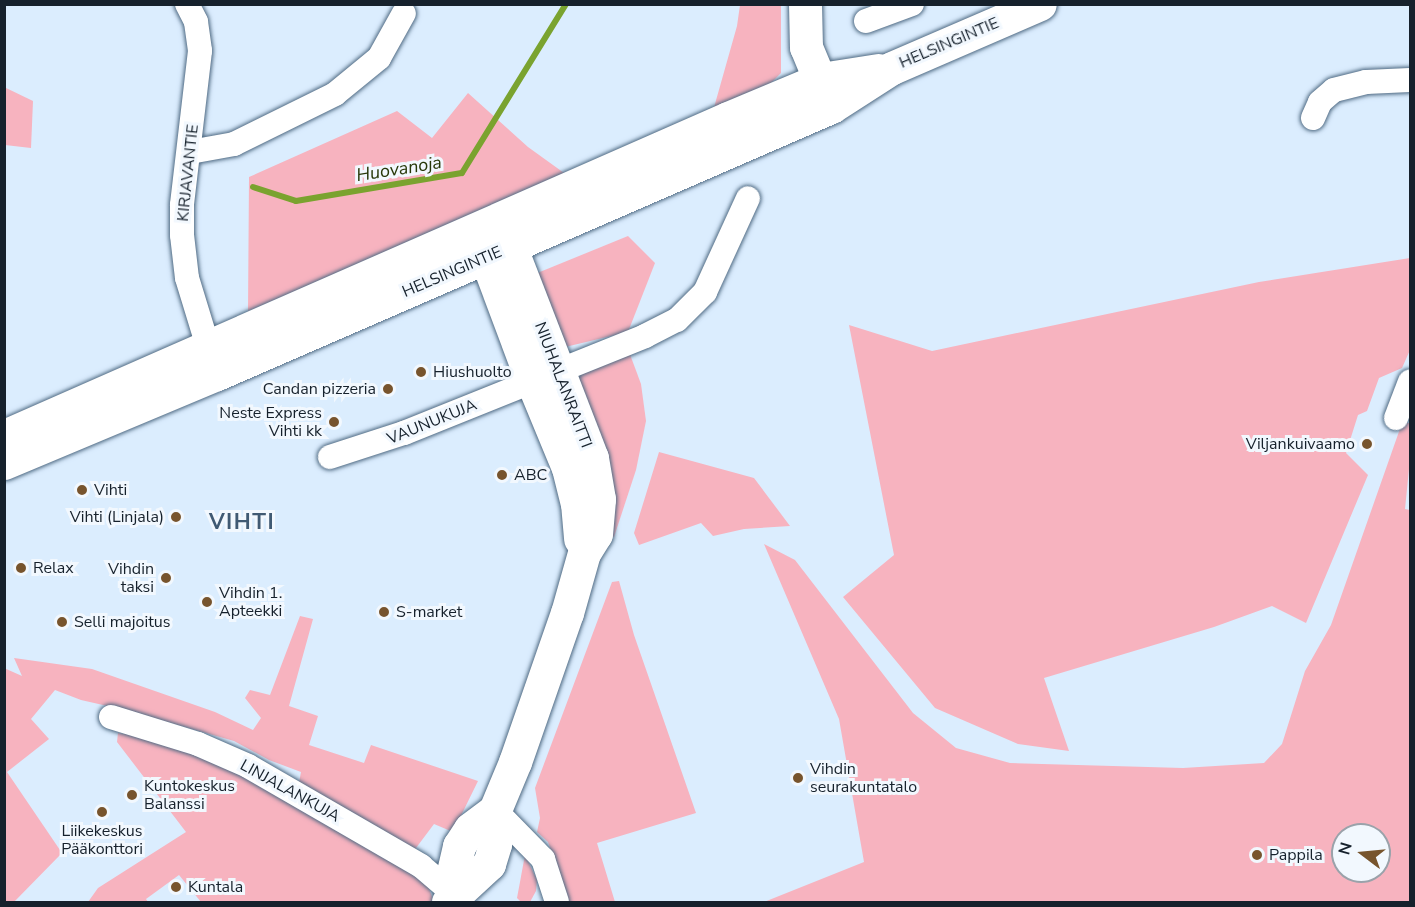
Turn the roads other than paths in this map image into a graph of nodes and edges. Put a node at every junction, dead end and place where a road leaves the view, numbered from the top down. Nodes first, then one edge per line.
1 (187, 4) edge
2 (805, 4) edge
3 (912, 4) edge
4 (1040, 4) edge
5 (404, 13) dead end
6 (866, 21) dead end
7 (1410, 80) edge
8 (826, 93) junction
9 (1313, 118) dead end
10 (190, 152) junction
11 (748, 198) dead end
12 (494, 238) junction
13 (212, 360) junction
14 (545, 376) junction
15 (1410, 382) edge
16 (1396, 418) dead end
17 (4, 436) edge
18 (330, 457) dead end
19 (4, 463) edge
20 (111, 717) dead end
21 (495, 810) junction
22 (451, 899) edge
23 (557, 903) edge

1 - 10 street, KIRJAVANTIE
2 - 8 street
3 - 6 street
4 - 8 street, HELSINGINTIE
5 - 10 street
7 - 9 street
8 - 12 street, HELSINGINTIE
8 - 12 street, HELSINGINTIE
10 - 13 street, KIRJAVANTIE
11 - 14 street, VAUNUKUJA
12 - 13 street, HELSINGINTIE
12 - 14 street, NIUHALANRAITTI
13 - 17 street, HELSINGINTIE
13 - 19 street, HELSINGINTIE
14 - 18 street, VAUNUKUJA
14 - 21 street, NIUHALANRAITTI
15 - 16 street
20 - 22 street, LINJALANKUJA
21 - 22 street, NIUHALANRAITTI
21 - 23 street

